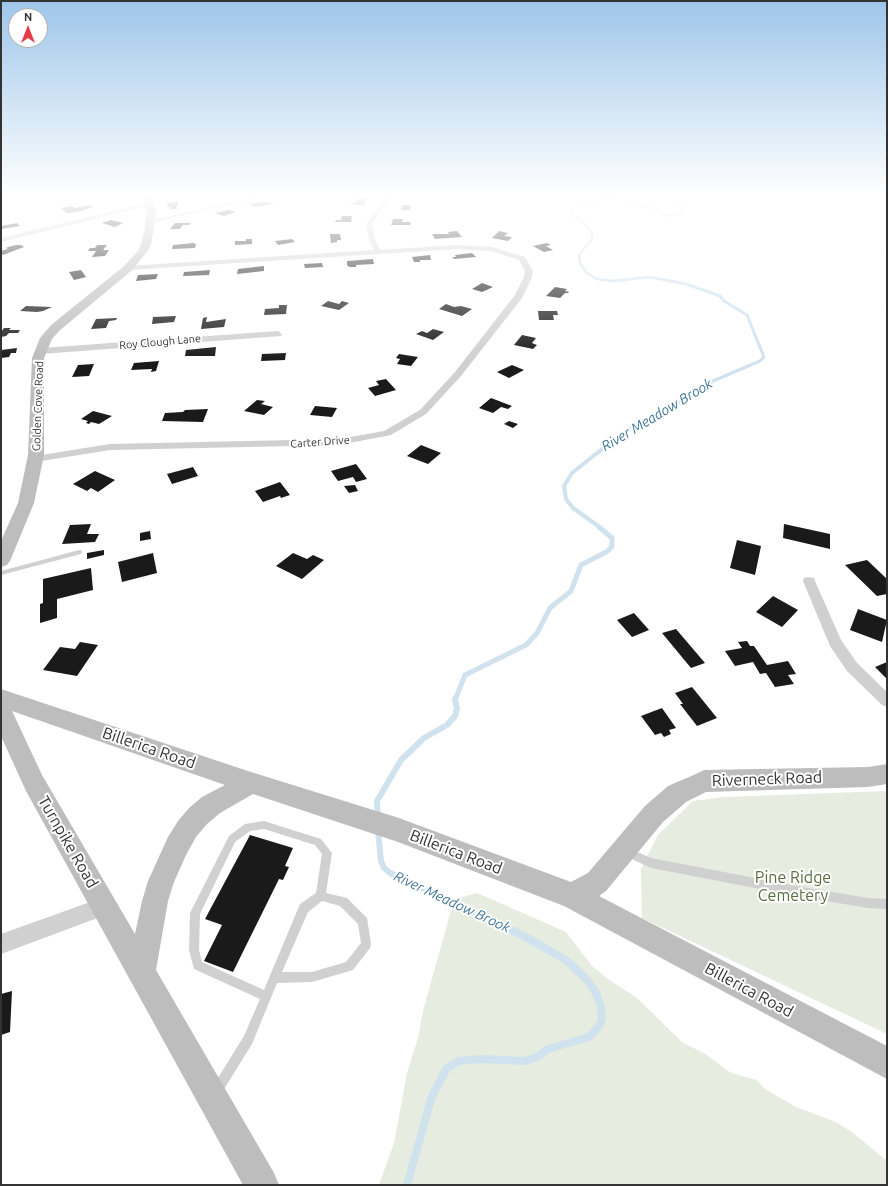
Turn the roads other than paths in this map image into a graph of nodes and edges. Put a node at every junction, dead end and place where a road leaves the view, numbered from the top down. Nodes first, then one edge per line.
1 (143, 250) edge
2 (404, 250) edge
3 (496, 250) edge
4 (378, 252) joint
5 (128, 268) junction
6 (278, 334) dead end
7 (41, 351) junction
8 (35, 459) junction
9 (6, 539) edge
10 (79, 552) dead end
11 (1, 561) edge
12 (1, 573) edge
13 (809, 581) dead end
14 (1, 698) edge
15 (887, 701) edge
16 (1, 711) edge
17 (887, 774) edge
18 (251, 783) junction
19 (622, 851) junction
20 (320, 896) junction
21 (572, 896) junction
22 (887, 904) edge
23 (104, 906) junction
24 (1, 944) edge
25 (141, 971) junction
26 (275, 978) junction
27 (267, 997) junction
28 (887, 1063) edge
29 (213, 1097) junction
30 (262, 1185) edge

1 - 5 main road, Golden Cove Road
2 - 4 street, Carter Drive
3 - 8 street, Carter Drive
4 - 5 street
5 - 7 main road, Golden Cove Road
6 - 7 street, Roy Clough Lane
7 - 8 main road, Golden Cove Road
8 - 9 main road, Golden Cove Road
9 - 11 main road, Golden Cove Road
10 - 12 lane
13 - 15 street
14 - 18 main road, Billerica Road
16 - 23 main road, Turnpike Road
17 - 19 main road, Riverneck Road
18 - 21 main road, Billerica Road
18 - 25 main road
19 - 21 main road, Riverneck Road
19 - 22 lane
20 - 26 lane
20 - 26 lane
20 - 27 lane
21 - 28 main road, Billerica Road
23 - 24 street
23 - 25 main road, Turnpike Road
25 - 29 main road, Turnpike Road
26 - 27 lane
27 - 29 lane
29 - 30 main road, Turnpike Road

